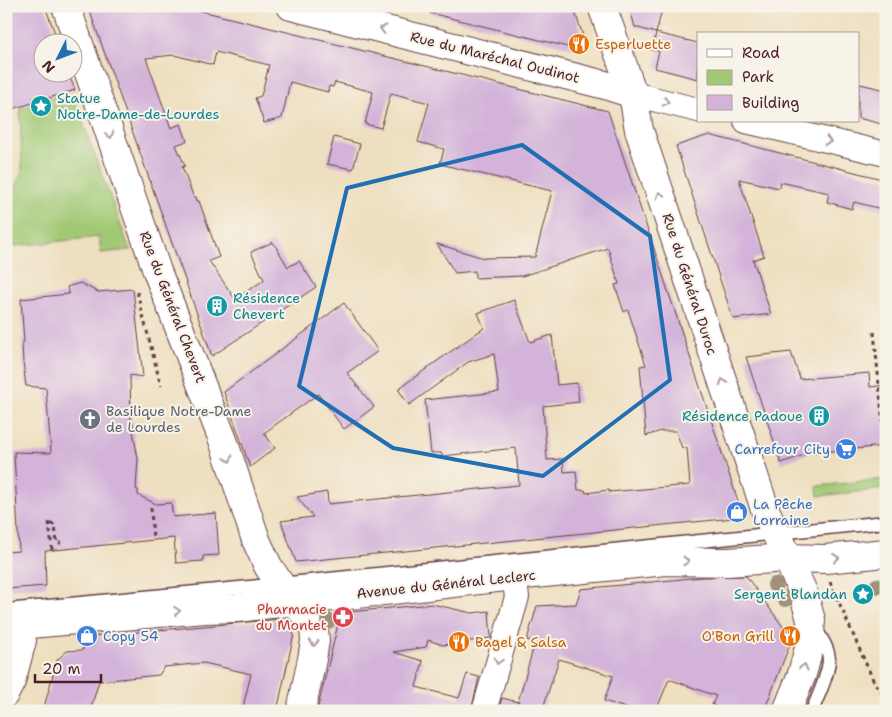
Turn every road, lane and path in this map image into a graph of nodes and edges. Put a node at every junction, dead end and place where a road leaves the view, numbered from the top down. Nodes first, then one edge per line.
1 (66, 6) edge
2 (292, 6) edge
3 (602, 6) edge
4 (633, 94) junction
5 (697, 110) edge
6 (750, 122) edge
7 (886, 154) edge
8 (135, 286) dead end
9 (874, 332) dead end
10 (161, 386) dead end
11 (885, 446) edge
12 (151, 508) dead end
13 (886, 522) edge
14 (776, 534) junction
15 (153, 540) dead end
16 (61, 543) dead end
17 (52, 550) dead end
18 (886, 553) edge
19 (787, 558) junction
20 (513, 568) junction
21 (827, 576) dead end
22 (287, 592) junction
23 (14, 618) edge
24 (811, 620) junction
25 (6, 695) edge
26 (886, 699) edge
27 (301, 711) edge
28 (484, 711) edge
29 (787, 711) edge
30 (812, 711) edge

1 -> 22 street, Rue du Général Chevert
4 -> 2 street, Rue du Maréchal Oudinot
3 - 4 street, Rue du Général Duroc
4 -> 5 street, Rue du Maréchal Oudinot
14 -> 4 street, Rue du Général Duroc
6 -> 7 street
8 - 10 path
9 - 11 path
12 - 15 path
13 - 14 lane
14 - 19 street, Rue du Général Duroc
14 - 20 lane
16 - 17 path
19 -> 18 street, Avenue du Général Leclerc
20 -> 19 street, Avenue du Général Leclerc
19 - 24 street, Rue du Général Duroc
20 - 22 street, Avenue du Général Leclerc
20 -> 28 street
21 - 26 path
22 - 23 street, Avenue du Général Leclerc
22 -> 27 street, Rue du Général Chevert
23 - 25 street
29 -> 24 street
24 - 30 lane

